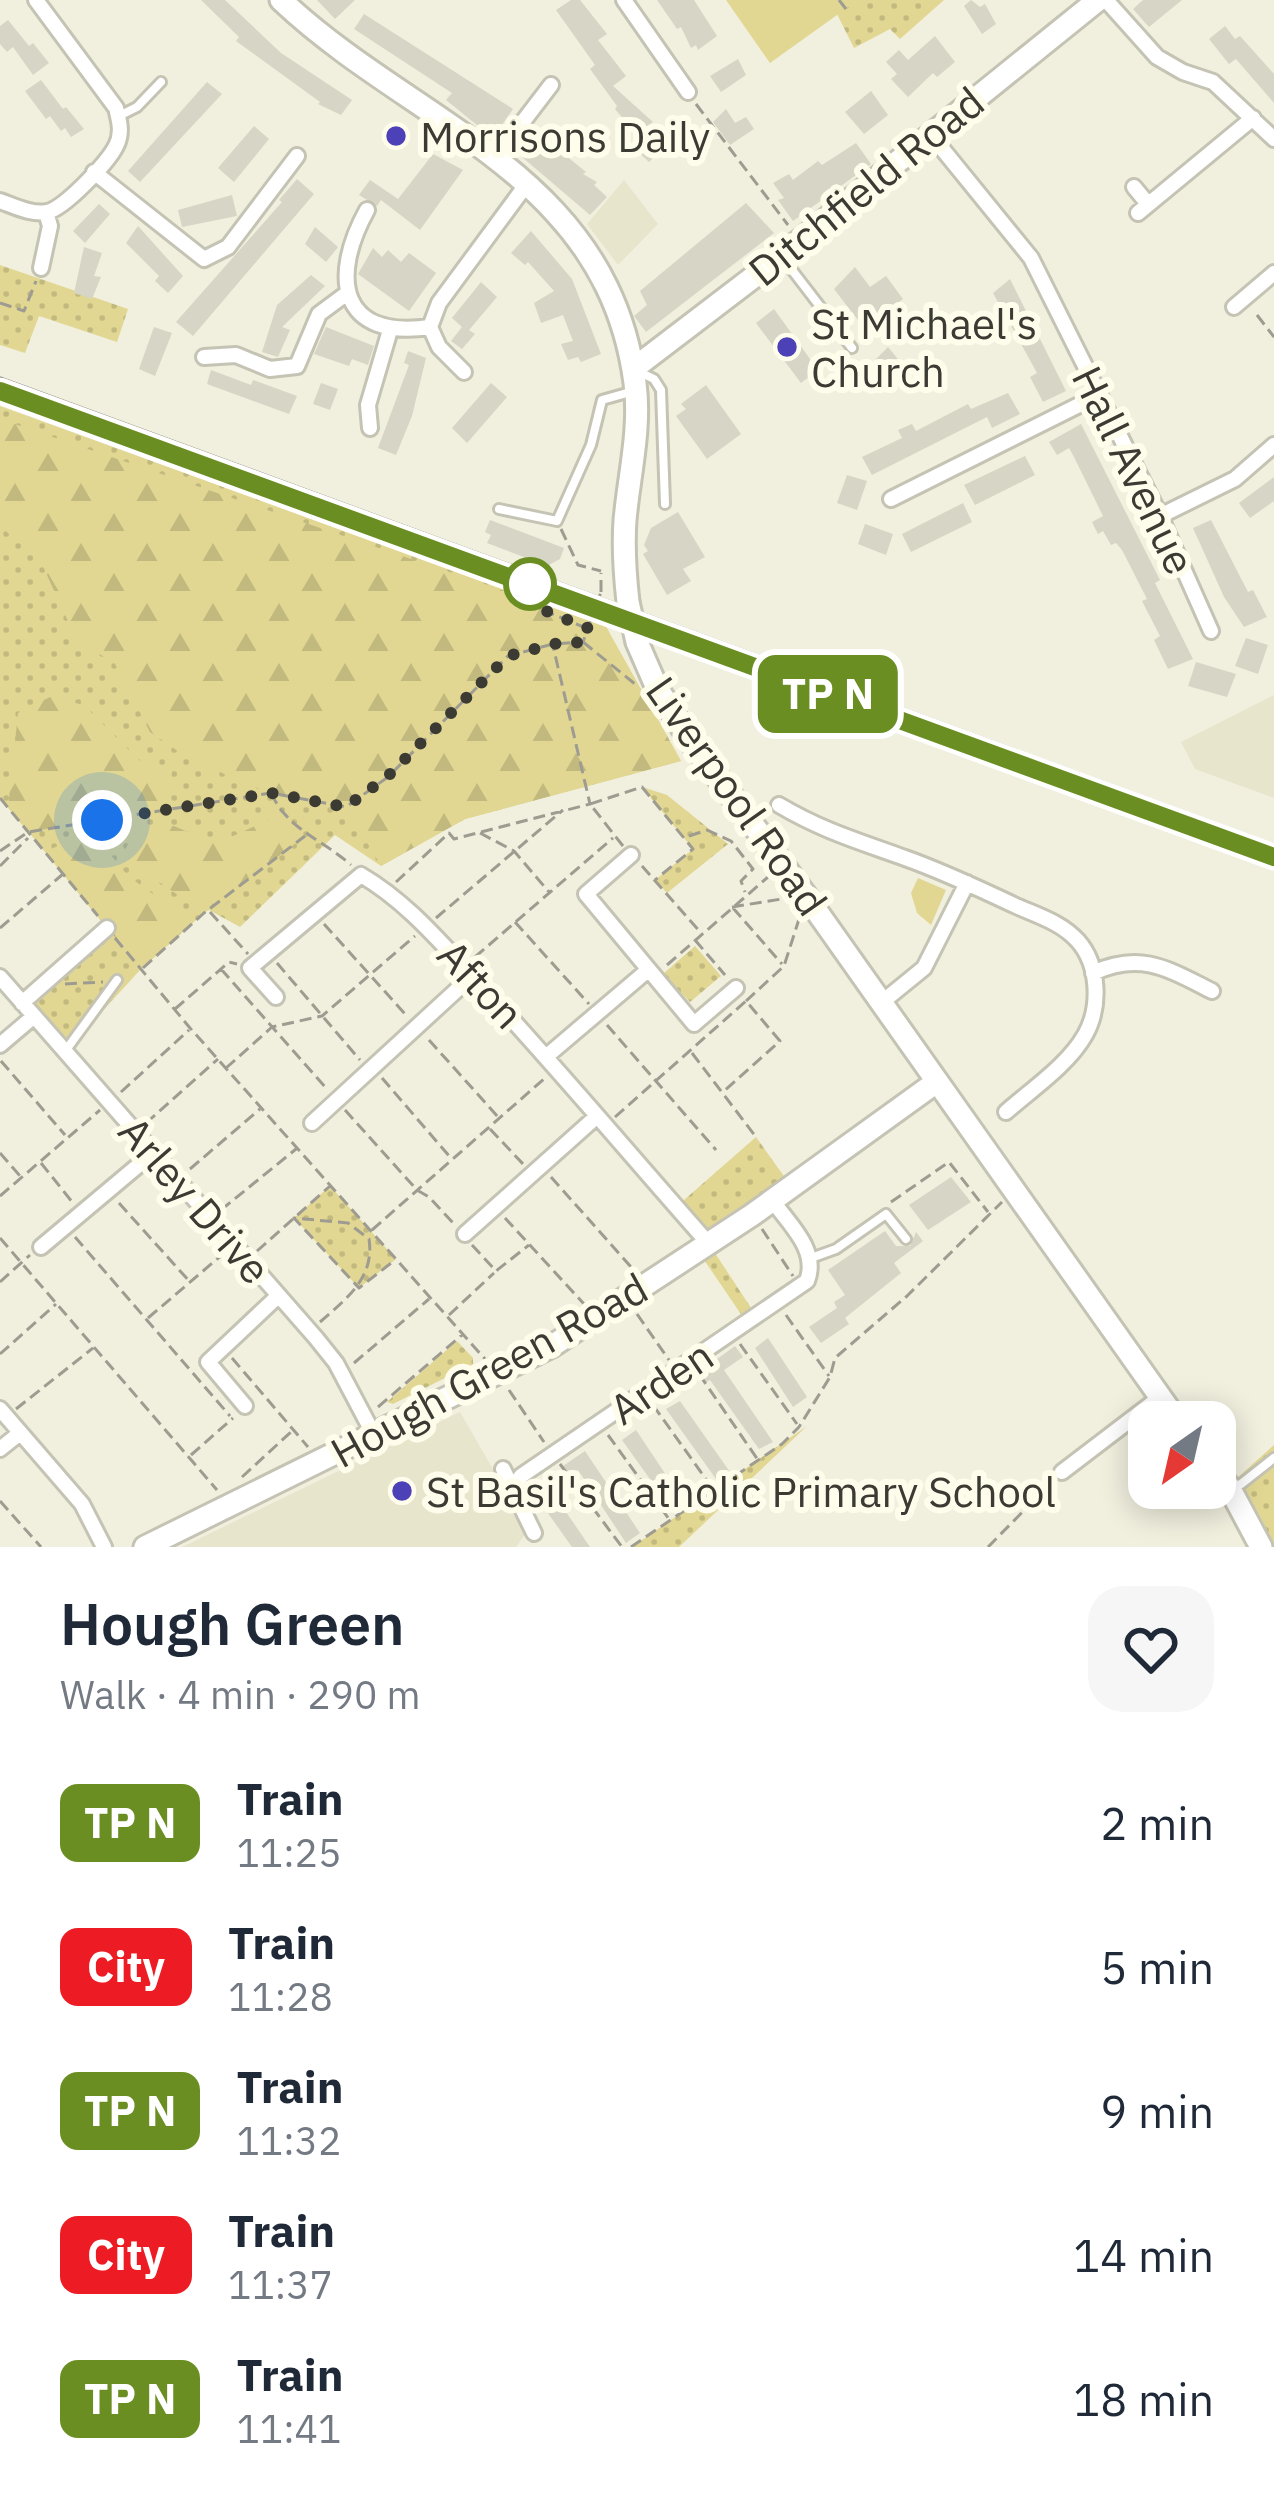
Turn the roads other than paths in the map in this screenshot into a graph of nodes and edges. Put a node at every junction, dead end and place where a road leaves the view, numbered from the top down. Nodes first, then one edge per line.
1 (36, 0) edge
2 (281, 0) edge
3 (624, 0) edge
4 (1102, 0) edge
5 (161, 82) dead end
6 (551, 86) dead end
7 (688, 92) road end
8 (118, 117) junction
9 (1253, 118) junction
10 (931, 135) junction
11 (1274, 139) edge
12 (297, 156) dead end
13 (496, 157) junction
14 (94, 172) junction
15 (526, 185) junction
16 (1134, 187) dead end
17 (0, 201) edge
18 (367, 210) dead end
19 (46, 212) junction
20 (781, 256) junction
21 (41, 268) road end
22 (1274, 273) edge
23 (346, 294) junction
24 (1257, 315) road end
25 (430, 327) junction
26 (390, 330) junction
27 (852, 348) dead end
28 (205, 357) dead end
29 (464, 372) dead end
30 (634, 380) junction
31 (1097, 396) junction
32 (370, 428) dead end
33 (1274, 445) edge
34 (891, 499) dead end
35 (665, 504) dead end
36 (499, 509) dead end
37 (1160, 516) junction
38 (1211, 631) dead end
39 (778, 805) dead end
40 (807, 822) junction
41 (798, 840) dead end
42 (632, 855) road end
43 (968, 883) junction
44 (107, 928) road end
45 (468, 971) junction
46 (651, 973) junction
47 (1093, 973) junction
48 (0, 977) edge
49 (116, 980) road end
50 (1212, 991) dead end
51 (741, 995) road end
52 (276, 997) dead end
53 (22, 1003) junction
54 (881, 1003) junction
55 (33, 1017) junction
56 (0, 1046) edge
57 (65, 1052) junction
58 (553, 1061) junction
59 (935, 1083) junction
60 (1006, 1112) dead end
61 (600, 1121) junction
62 (311, 1123) dead end
63 (153, 1153) junction
64 (772, 1200) junction
65 (465, 1234) dead end
66 (906, 1239) dead end
67 (709, 1244) junction
68 (41, 1247) dead end
69 (811, 1258) junction
70 (277, 1297) junction
71 (1159, 1398) junction
72 (1161, 1401) edge
73 (245, 1406) road end
74 (3, 1413) edge
75 (370, 1426) junction
76 (20, 1433) junction
77 (0, 1449) edge
78 (1274, 1458) edge
79 (503, 1469) dead end
80 (1062, 1472) road end
81 (1236, 1482) edge
82 (514, 1487) junction
83 (1236, 1503) edge
84 (534, 1533) dead end
85 (104, 1547) edge
86 (145, 1547) edge
87 (1261, 1547) edge

1 - 8 street
2 - 13 main road, Liverpool Road
3 - 7 street
4 - 9 street
4 - 10 main road, Ditchfield Road
5 - 8 lane
6 - 13 street
8 - 14 street
9 - 11 street
9 - 16 street
10 - 20 main road, Ditchfield Road
10 - 31 street, Hall Avenue
12 - 14 street
13 - 15 main road, Liverpool Road
14 - 19 street
15 - 25 street
15 - 30 main road, Liverpool Road
17 - 19 street
18 - 23 street
19 - 21 street
20 - 27 lane
20 - 30 main road, Ditchfield Road
22 - 24 street
23 - 26 street
23 - 28 street
25 - 26 street
25 - 29 street
26 - 32 street
30 - 35 lane
30 - 36 lane
30 - 54 main road, Liverpool Road, bridge
31 - 34 street
31 - 37 street, Hall Avenue
33 - 37 street
37 - 38 street, Hall Avenue
39 - 40 street
40 - 41 street
40 - 43 street
42 - 46 street
43 - 47 street
43 - 54 street
44 - 53 street
45 - 52 street, Afton
45 - 58 street, Afton
45 - 62 street
46 - 51 street
46 - 58 street
47 - 50 street
47 - 60 street
48 - 53 street, Arley Drive
49 - 57 lane
53 - 55 street, Arley Drive
54 - 59 main road, Liverpool Road
55 - 56 street
55 - 57 street, Arley Drive
57 - 63 street, Arley Drive
58 - 61 street, Afton
59 - 64 main road, Hough Green Road
59 - 71 main road, Liverpool Road
61 - 65 street
61 - 67 street, Afton
63 - 68 street
63 - 70 street, Arley Drive
64 - 67 main road, Hough Green Road
64 - 69 street
66 - 69 lane
67 - 75 main road, Hough Green Road
69 - 82 street, Arden
70 - 73 street
70 - 75 street, Arley Drive
71 - 72 main road, Liverpool Road
71 - 80 street
74 - 76 street
75 - 86 main road, Hough Green Road
76 - 77 street
76 - 85 street
78 - 81 lane
79 - 82 street
82 - 84 street
83 - 87 main road

